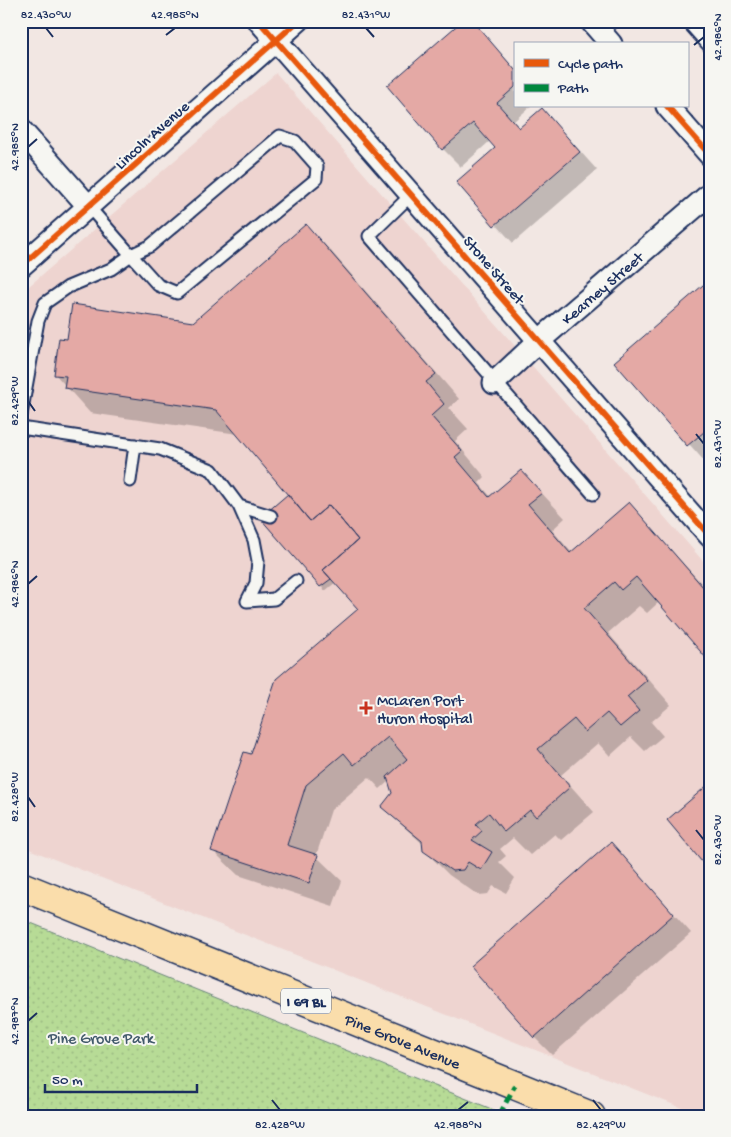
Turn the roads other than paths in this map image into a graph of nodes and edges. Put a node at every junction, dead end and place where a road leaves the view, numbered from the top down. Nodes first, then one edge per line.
1 (259, 21) edge
2 (298, 21) edge
3 (694, 24) edge
4 (276, 41) junction
5 (710, 47) edge
6 (669, 108) edge
7 (21, 130) edge
8 (710, 155) edge
9 (412, 194) junction
10 (710, 194) edge
11 (89, 208) junction
12 (131, 255) junction
13 (21, 266) edge
14 (540, 340) junction
15 (494, 383) junction
16 (21, 415) edge
17 (21, 428) edge
18 (135, 445) junction
19 (130, 481) dead end
20 (593, 494) dead end
21 (239, 506) junction
22 (271, 516) dead end
23 (710, 536) edge
24 (296, 581) dead end
25 (21, 886) edge
26 (591, 1116) edge

1 - 4 street, Stone Street
2 - 4 street, Lincoln Avenue
3 - 5 lane
4 - 9 street, Stone Street
4 - 11 street, Lincoln Avenue
6 - 8 street
7 - 11 street
9 - 14 street, Stone Street
9 - 15 lane
10 - 14 street, Kearney Street
11 - 12 lane
11 - 13 street, Lincoln Avenue
12 - 12 lane
12 - 16 lane
14 - 15 street, Kearney Street
14 - 23 street, Stone Street
15 - 20 lane
17 - 18 lane
18 - 19 lane
18 - 21 lane
21 - 22 lane
21 - 24 lane
25 - 26 main road, Pine Grove Avenue / I 69 BL

